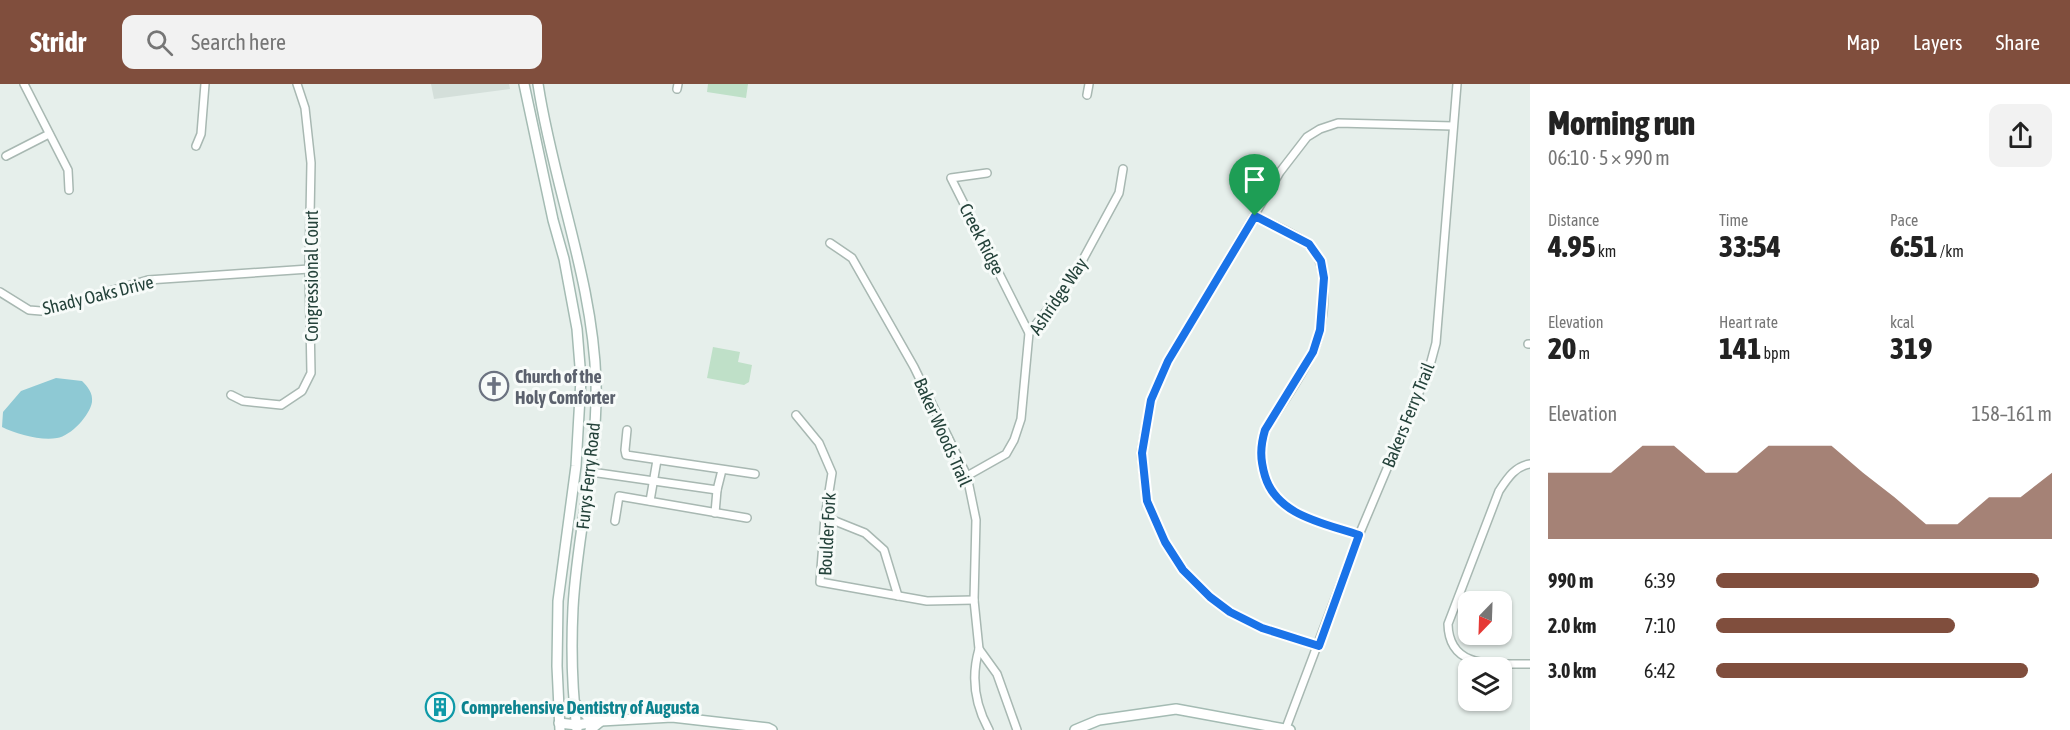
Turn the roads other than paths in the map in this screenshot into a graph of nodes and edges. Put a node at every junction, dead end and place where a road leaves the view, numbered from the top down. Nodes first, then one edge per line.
1 (24, 84) edge
2 (205, 84) edge
3 (297, 84) edge
4 (524, 84) edge
5 (538, 84) edge
6 (1089, 84) edge
7 (1457, 84) edge
8 (1087, 95) dead end
9 (1453, 126) junction
10 (49, 134) junction
11 (196, 146) dead end
12 (6, 156) dead end
13 (1123, 169) dead end
14 (987, 173) dead end
15 (69, 190) dead end
16 (1255, 216) junction
17 (830, 243) dead end
18 (309, 269) junction
19 (0, 292) edge
20 (1029, 333) junction
21 (231, 394) dead end
22 (796, 415) dead end
23 (627, 430) dead end
24 (657, 460) junction
25 (1530, 464) edge
26 (722, 470) junction
27 (591, 472) junction
28 (755, 474) dead end
29 (967, 476) junction
30 (653, 481) junction
31 (717, 490) junction
32 (650, 501) junction
33 (715, 513) junction
34 (825, 517) junction
35 (747, 518) dead end
36 (615, 521) dead end
37 (1359, 535) junction
38 (898, 596) junction
39 (974, 600) junction
40 (1319, 646) junction
41 (980, 649) junction
42 (1530, 664) edge
43 (575, 703) junction
44 (601, 721) junction
45 (560, 727) edge
46 (577, 727) edge
47 (1288, 729) edge
48 (590, 730) edge
49 (772, 730) edge
50 (989, 730) edge
51 (1017, 730) edge
52 (1075, 730) edge

1 - 10 street
2 - 11 street
3 - 18 street, Congressional Court
4 - 45 main road, Furys Ferry Road
5 - 27 main road, Furys Ferry Road
6 - 8 street
7 - 9 street, Bakers Ferry Trail
9 - 16 street
9 - 37 street, Bakers Ferry Trail
10 - 12 street
10 - 15 street
13 - 20 street, Ashridge Way
14 - 20 street, Creek Ridge
16 - 37 street
16 - 40 street
17 - 29 street, Baker Woods Trail
18 - 19 street, Shady Oaks Drive
18 - 21 street, Congressional Court
20 - 29 street, Ashridge Way
22 - 34 street, Boulder Fork
23 - 24 street
24 - 26 street
24 - 30 street
25 - 42 street
26 - 28 street
26 - 31 street
27 - 30 street
27 - 43 main road, Furys Ferry Road
29 - 39 street, Baker Woods Trail
30 - 31 street
30 - 32 street
31 - 33 street
32 - 33 street
32 - 36 street
33 - 35 street
34 - 38 street
34 - 38 street, Boulder Fork
37 - 40 street, Bakers Ferry Trail
38 - 39 street, Boulder Fork
39 - 41 street, Baker Woods Trail
40 - 47 street, Bakers Ferry Trail
41 - 50 street, Baker Woods Trail
41 - 51 street, Baker Woods Trail
43 - 44 main road
43 - 46 main road, Furys Ferry Road
44 - 46 main road
44 - 48 main road
44 - 49 main road
45 - 46 main road
47 - 52 main road

